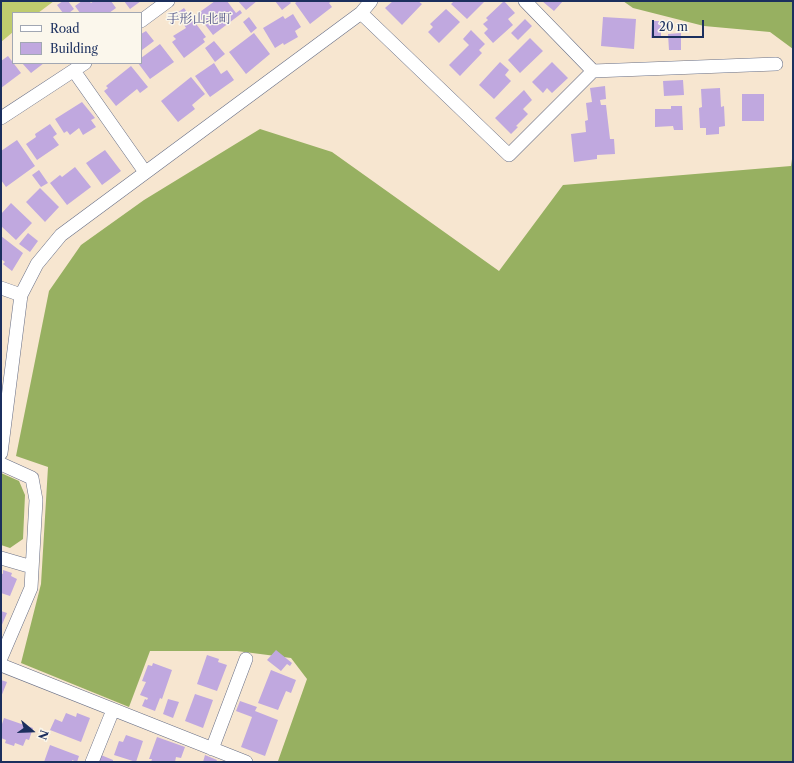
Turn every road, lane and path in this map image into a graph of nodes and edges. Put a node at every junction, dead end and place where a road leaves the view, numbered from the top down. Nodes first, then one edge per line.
1 (168, 1) edge
2 (371, 1) edge
3 (525, 1) edge
4 (361, 13) junction
5 (142, 20) edge
6 (84, 64) edge
7 (776, 64) dead end
8 (74, 71) junction
9 (593, 71) junction
10 (1, 118) edge
11 (145, 172) junction
12 (1, 288) edge
13 (21, 295) junction
14 (1, 453) edge
15 (1, 464) edge
16 (1, 558) edge
17 (32, 567) junction
18 (1, 658) edge
19 (246, 659) dead end
20 (1, 665) edge
21 (113, 710) junction
22 (212, 749) junction
23 (92, 762) edge
24 (246, 762) edge

1 - 5 street
2 - 4 street
3 - 9 street
4 - 9 street
4 - 11 street
6 - 8 street
7 - 9 street
8 - 10 street
8 - 11 street
11 - 13 street
12 - 13 street
13 - 14 street
15 - 17 street
16 - 17 street
17 - 18 street
19 - 22 street
20 - 21 street
21 - 22 street
21 - 23 street
22 - 24 street

